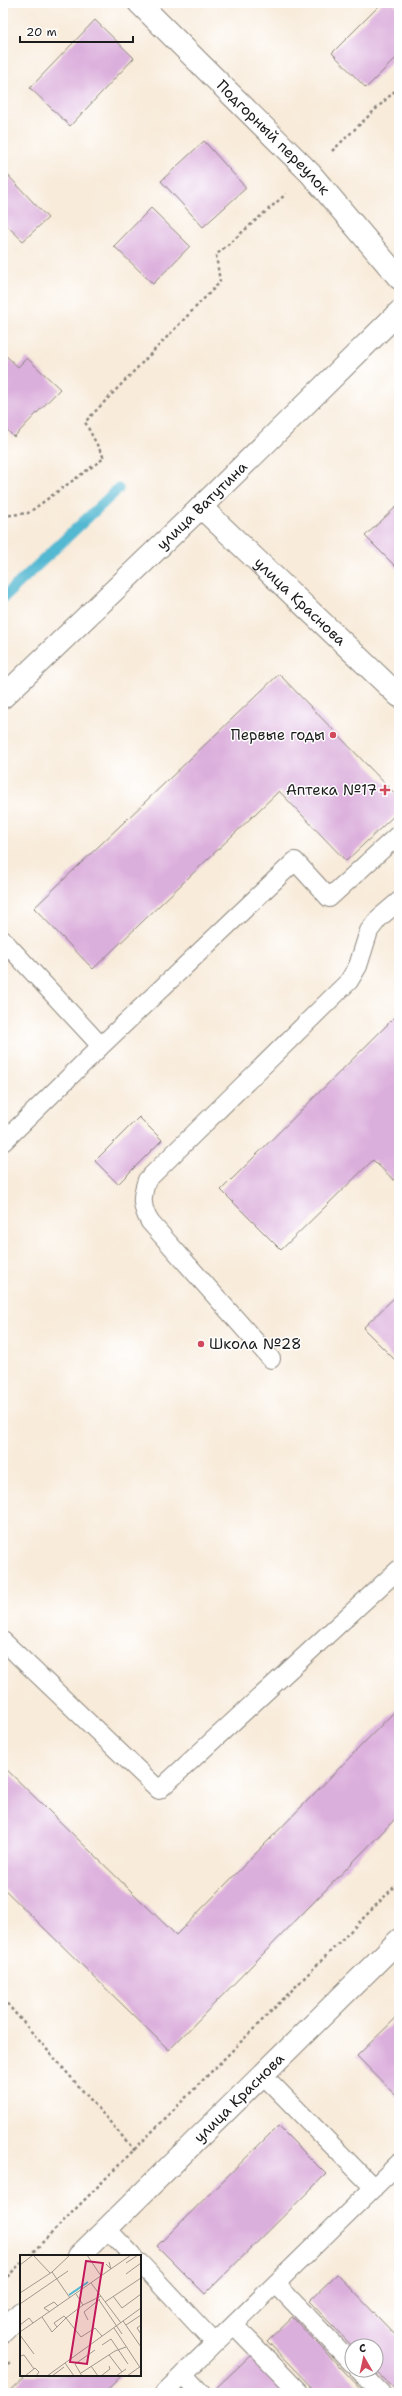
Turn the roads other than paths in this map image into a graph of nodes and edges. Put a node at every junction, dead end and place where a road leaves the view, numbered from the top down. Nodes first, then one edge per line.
1 (139, 3) edge
2 (399, 278) edge
3 (397, 320) edge
4 (201, 507) junction
5 (399, 696) edge
6 (3, 697) edge
7 (399, 834) edge
8 (399, 901) edge
9 (3, 940) edge
10 (101, 1046) junction
11 (3, 1142) edge
12 (271, 1359) dead end
13 (399, 1569) edge
14 (3, 1641) edge
15 (399, 1940) edge
16 (263, 2074) junction
17 (399, 2163) edge
18 (374, 2188) junction
19 (107, 2229) junction
20 (80, 2255) edge
21 (132, 2255) edge
22 (141, 2264) edge
23 (276, 2284) junction
24 (20, 2314) edge
25 (234, 2325) junction
26 (3, 2331) edge
27 (215, 2343) junction
28 (344, 2355) edge
29 (183, 2374) junction
30 (367, 2378) edge
31 (164, 2393) edge
32 (201, 2393) edge
33 (300, 2393) edge
34 (381, 2393) edge

1 - 2 street, Подгорный переулок
3 - 4 street, улица Ватутина
4 - 5 street, улица Краснова
4 - 6 street, улица Ватутина
7 - 10 lane
8 - 12 lane
9 - 10 lane
10 - 11 lane
13 - 14 lane
15 - 16 street, улица Краснова
16 - 18 lane
16 - 19 street, улица Краснова
17 - 18 lane
18 - 23 lane
19 - 20 street, улица Краснова
19 - 21 lane
22 - 27 lane
23 - 25 lane
23 - 28 lane
24 - 26 street
25 - 27 lane
25 - 33 lane
27 - 29 lane
29 - 31 lane
29 - 32 lane
30 - 34 lane

